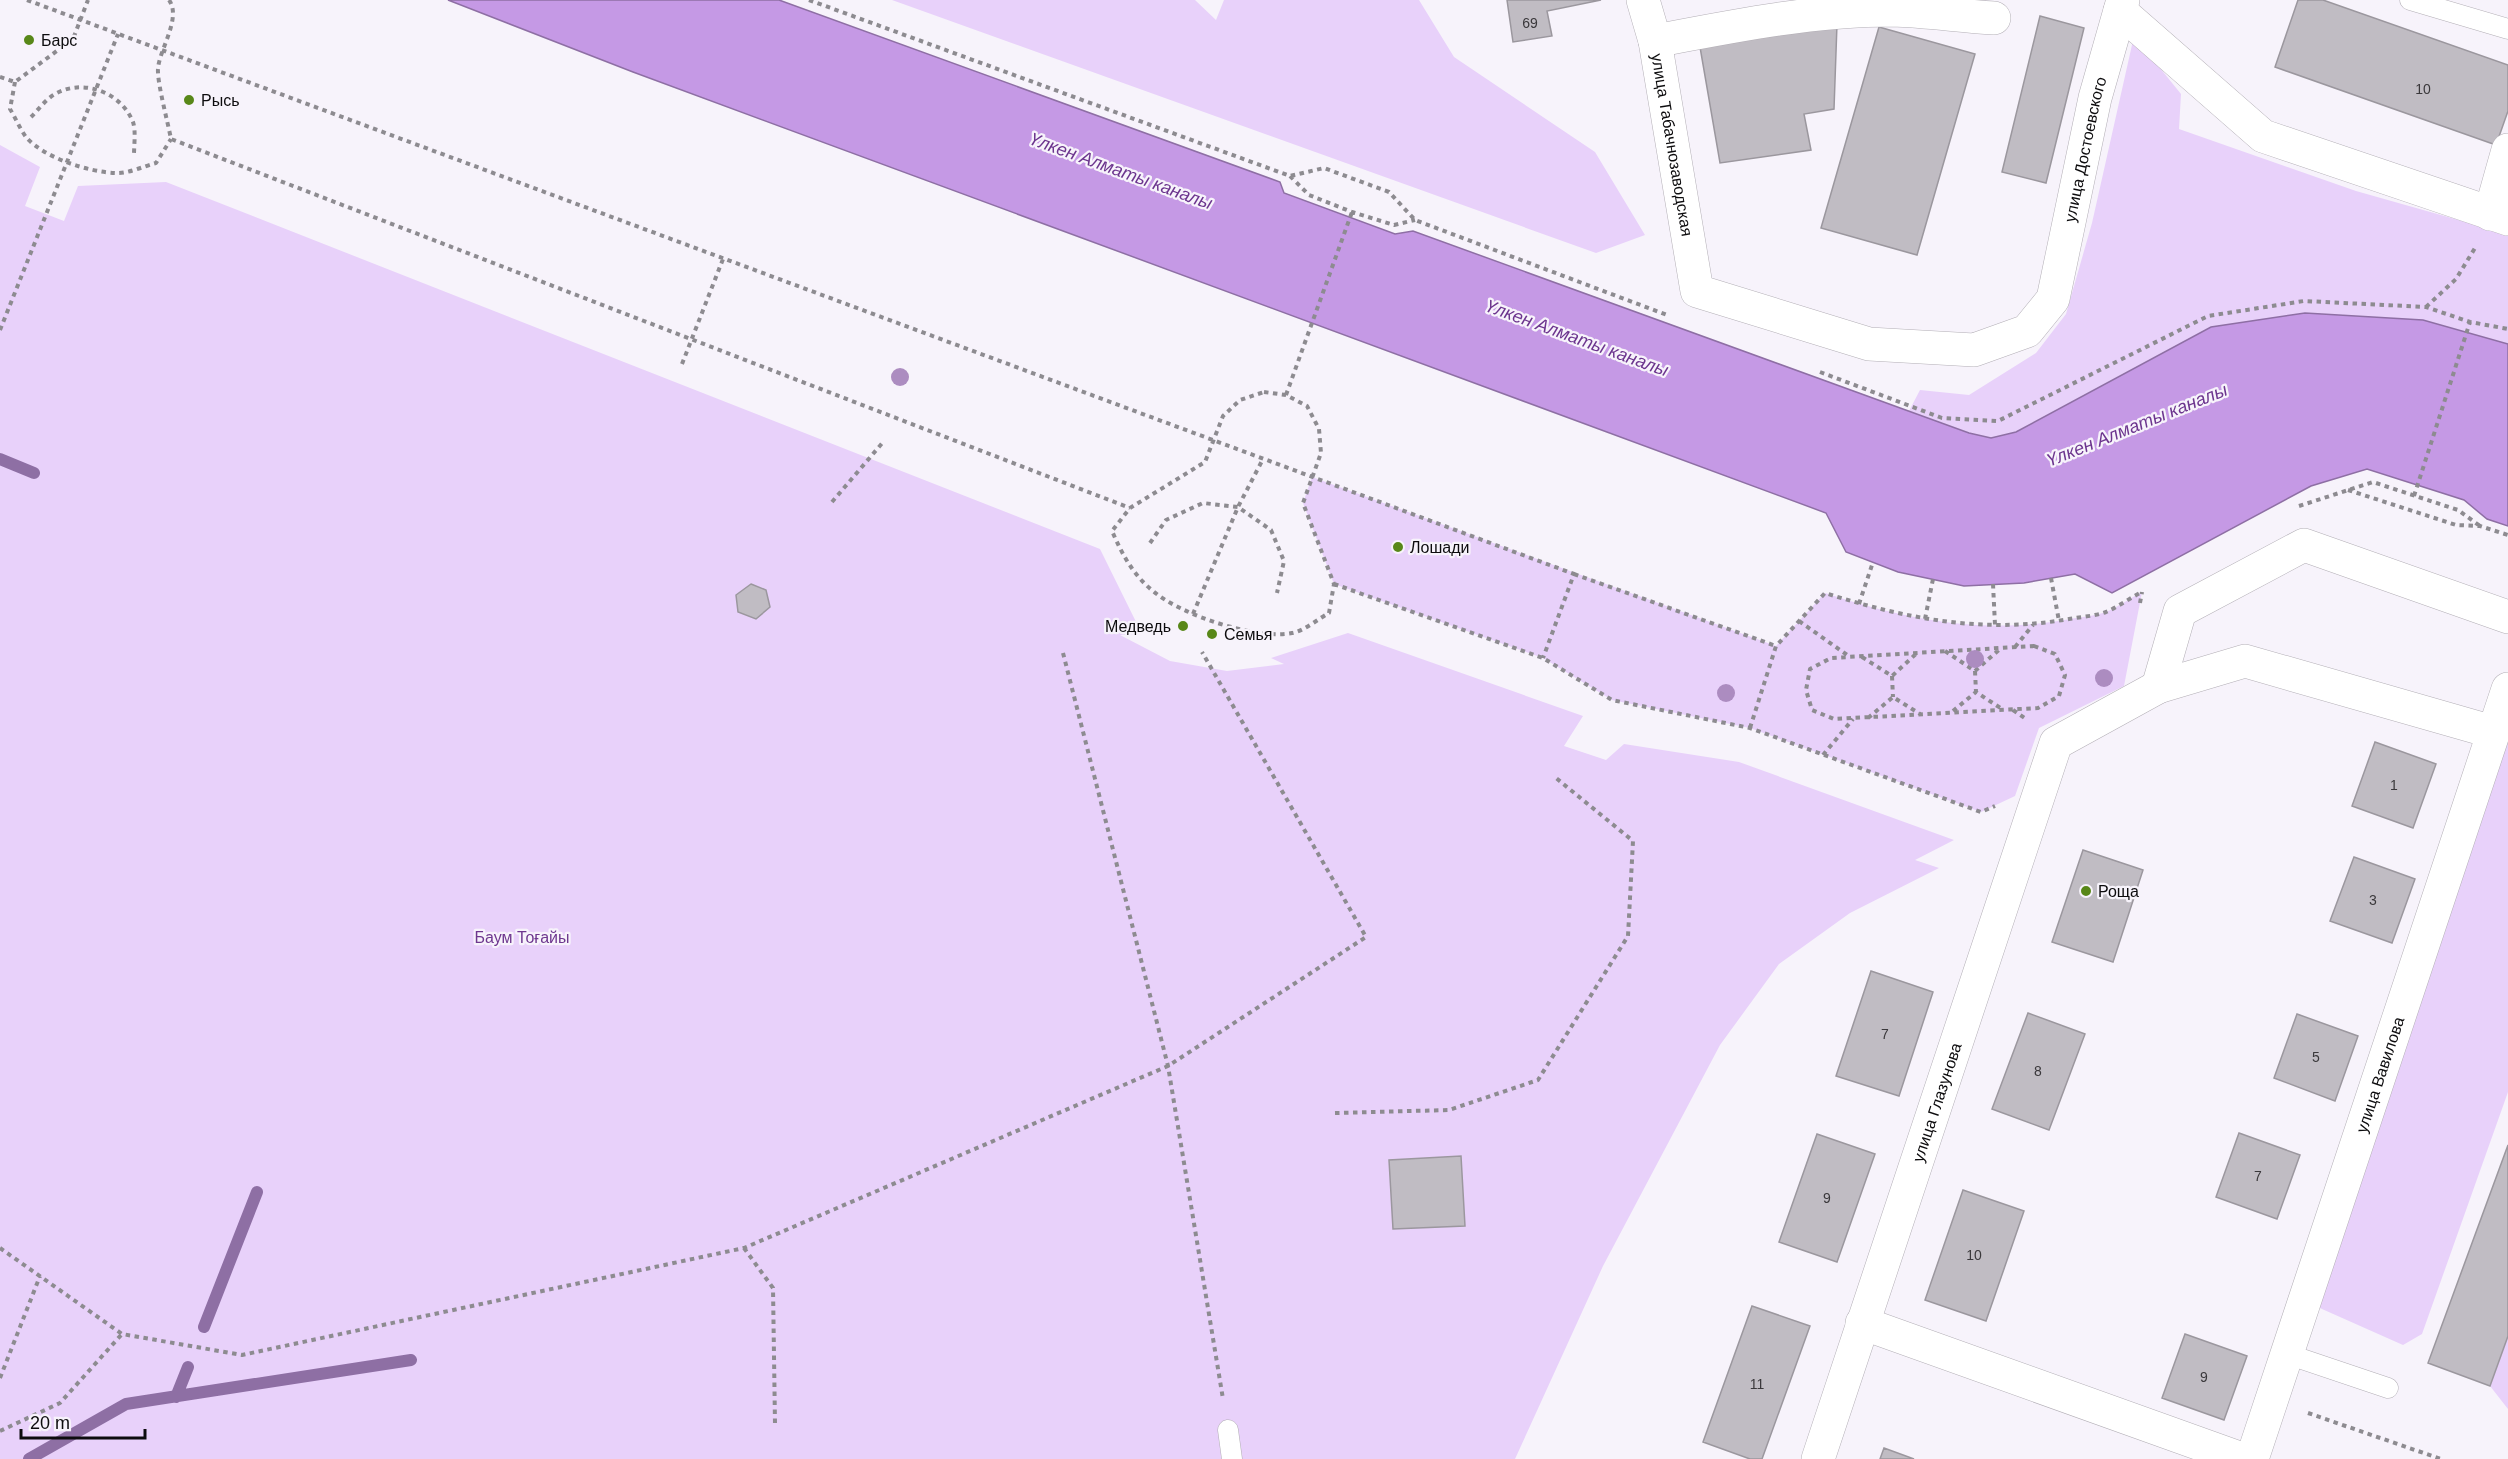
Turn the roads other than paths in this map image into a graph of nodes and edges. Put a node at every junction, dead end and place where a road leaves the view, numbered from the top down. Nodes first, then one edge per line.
1 (1642, 0) edge
2 (2410, 0) edge
3 (2121, 6) edge
4 (1994, 18) dead end
5 (2508, 29) edge
6 (1655, 41) junction
7 (2508, 150) edge
8 (2499, 217) edge
9 (1697, 291) joint
10 (2508, 618) edge
11 (2158, 687) junction
12 (2508, 689) edge
13 (2493, 732) junction
14 (1862, 1323) junction
15 (2287, 1354) junction
16 (2388, 1389) dead end
17 (1228, 1430) road end
18 (1232, 1459) edge
19 (1818, 1459) edge
20 (2242, 1459) edge
21 (2252, 1459) edge

1 - 6 street, улица Табачнозаводская
2 - 5 lane
3 - 8 street
3 - 9 street, улица Достоевского
4 - 6 street
6 - 9 street, улица Табачнозаводская
7 - 8 street
10 - 11 street
11 - 13 street
11 - 14 street, улица Глазунова
12 - 13 street, улица Вавилова
13 - 15 street, улица Вавилова
14 - 19 street, улица Глазунова
14 - 20 street
15 - 16 lane
15 - 21 street, улица Вавилова
17 - 18 lane

